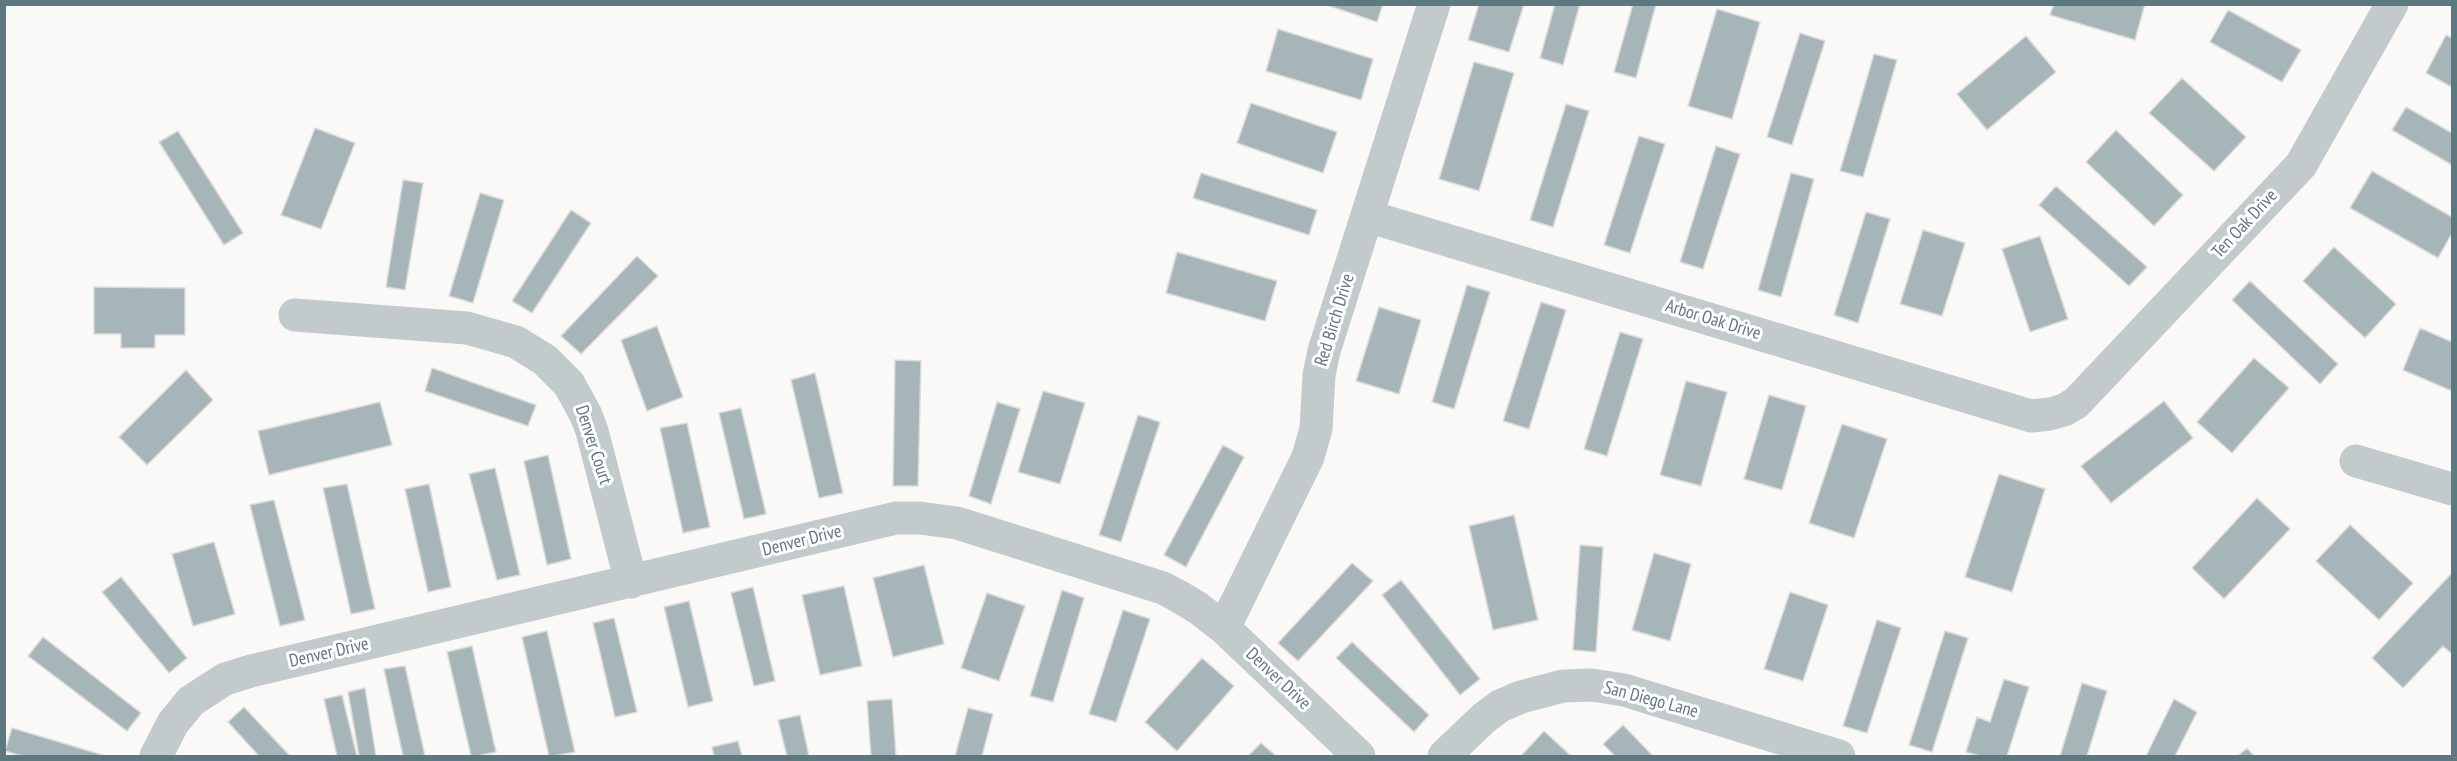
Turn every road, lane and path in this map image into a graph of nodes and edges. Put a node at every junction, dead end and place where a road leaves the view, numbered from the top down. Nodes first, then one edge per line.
1 (1434, 4) edge
2 (2391, 4) edge
3 (1367, 216) junction
4 (295, 315) dead end
5 (2059, 411) joint
6 (2356, 460) dead end
7 (2452, 489) edge
8 (631, 582) junction
9 (1224, 628) junction
10 (156, 756) edge
11 (1359, 756) edge
12 (1444, 756) edge
13 (1839, 756) edge

1 - 3 street, Red Birch Drive
2 - 5 street, Ten Oak Drive
3 - 5 street, Arbor Oak Drive
3 - 9 street, Red Birch Drive
4 - 8 street, Denver Court
6 - 7 street
8 - 9 street, Denver Drive
8 - 10 street, Denver Drive
9 - 11 street, Denver Drive
12 - 13 street, San Diego Lane

